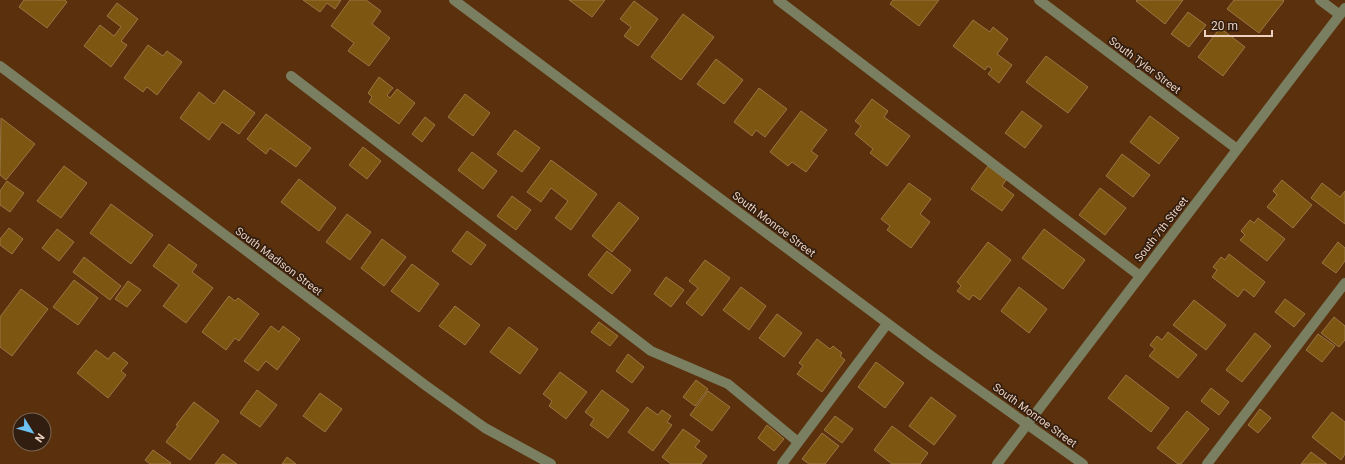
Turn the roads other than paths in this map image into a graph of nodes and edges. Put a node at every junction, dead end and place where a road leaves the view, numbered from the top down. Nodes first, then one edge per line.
1 (454, 0) edge
2 (778, 0) edge
3 (1039, 0) edge
4 (1320, 0) edge
5 (1342, 12) edge
6 (0, 66) edge
7 (291, 76) dead end
8 (1238, 150) junction
9 (1140, 276) junction
10 (1345, 283) edge
11 (887, 324) junction
12 (1027, 424) junction
13 (798, 442) junction
14 (551, 464) edge
15 (782, 464) edge
16 (997, 464) edge
17 (1083, 464) edge
18 (1207, 464) edge

1 - 11 street, South Monroe Street
2 - 9 street
3 - 8 street, South Tyler Street
4 - 5 street
5 - 8 street, South 7th Street
6 - 14 street, South Madison Street
7 - 13 street
8 - 9 street, South 7th Street
9 - 12 street, South 7th Street
10 - 18 street
11 - 12 street, South Monroe Street
11 - 13 street
12 - 16 street, South 7th Street
12 - 17 street, South Monroe Street
13 - 15 street

